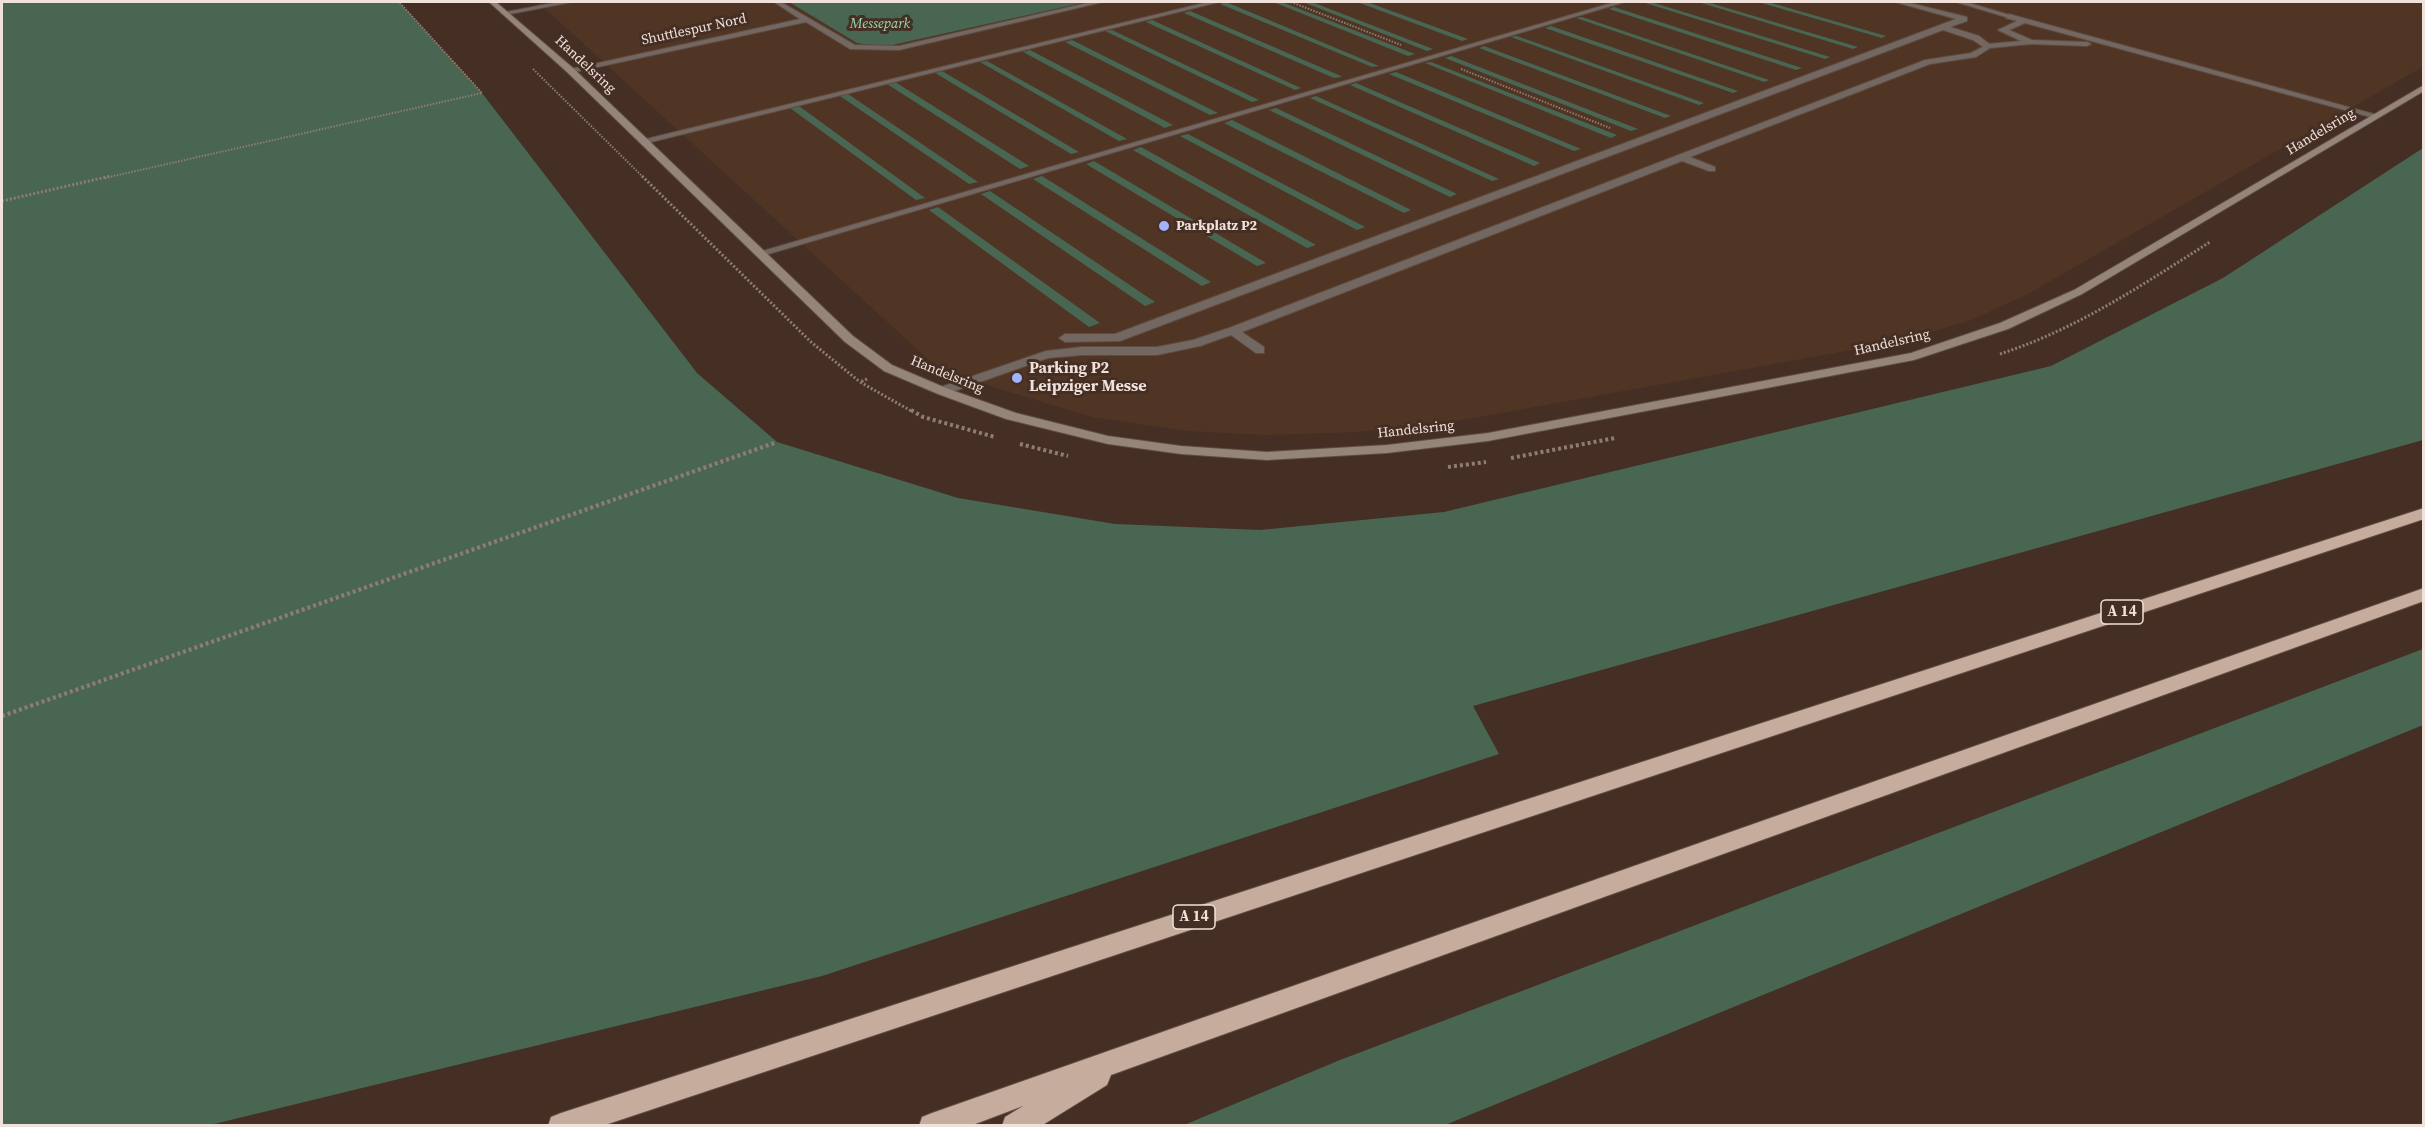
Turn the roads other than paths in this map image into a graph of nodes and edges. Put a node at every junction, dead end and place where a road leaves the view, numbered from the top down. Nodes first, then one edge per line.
1 (492, 2) edge
2 (568, 2) edge
3 (777, 2) edge
4 (1099, 2) edge
5 (1215, 2) edge
6 (1621, 2) edge
7 (1899, 2) edge
8 (1960, 2) edge
9 (505, 13) junction
10 (807, 20) junction
11 (2025, 20) junction
12 (1943, 27) junction
13 (2031, 42) junction
14 (1989, 46) junction
15 (2127, 48) junction
16 (570, 70) junction
17 (2424, 87) edge
18 (2377, 116) junction
19 (643, 141) junction
20 (1681, 157) junction
21 (1712, 169) dead end
22 (760, 253) junction
23 (1233, 331) junction
24 (1065, 338) dead end
25 (1260, 350) dead end
26 (942, 390) junction
27 (2424, 513) edge
28 (2424, 594) edge
29 (1131, 1057) junction
30 (560, 1125) edge
31 (932, 1125) edge
32 (1015, 1125) edge

1 - 9 main road, Handelsring
2 - 9 street
3 - 10 street
4 - 10 street
5 - 19 street
6 - 22 street
7 - 12 street
8 - 11 street
9 - 16 main road, Handelsring
10 - 16 street, Shuttlespur Nord
11 - 13 street
11 - 15 street
12 - 14 street
12 - 24 street
13 - 14 street
13 - 15 street
14 - 20 street
15 - 18 street
16 - 19 main road, Handelsring
17 - 18 main road, Handelsring
18 - 26 main road, Handelsring
19 - 22 main road, Handelsring
20 - 21 street
20 - 23 street
22 - 26 main road, Handelsring
23 - 25 street
23 - 26 street
27 - 30 highway, A 14
28 - 29 highway
29 - 31 highway
29 - 32 highway

